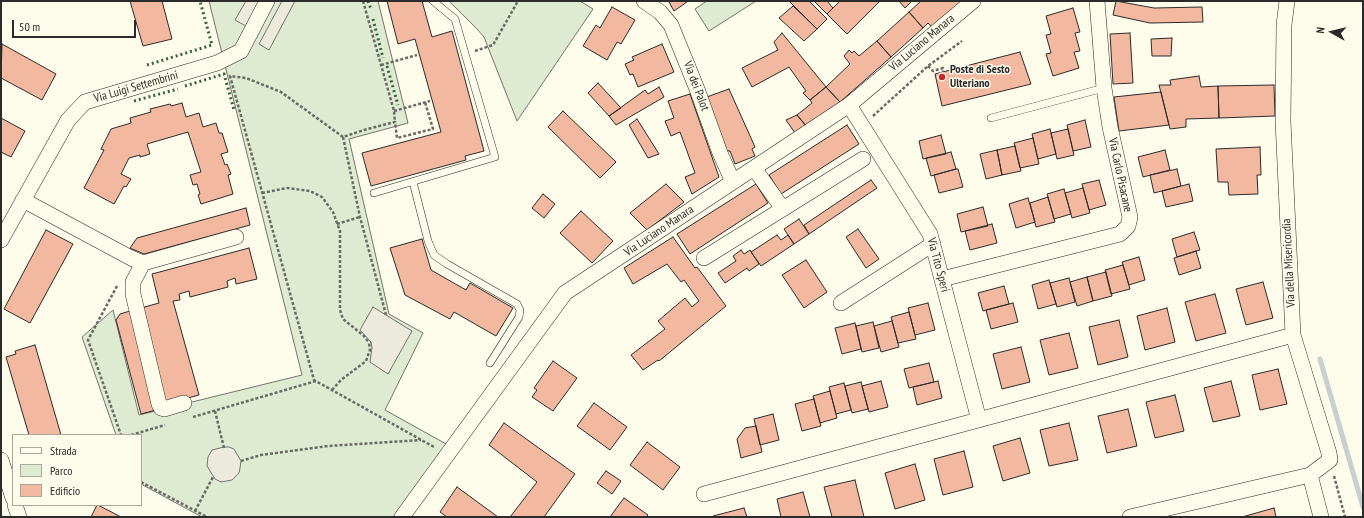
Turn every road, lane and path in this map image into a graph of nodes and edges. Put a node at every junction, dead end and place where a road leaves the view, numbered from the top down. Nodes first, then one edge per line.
1 (266, 1) edge
2 (363, 1) edge
3 (433, 1) edge
4 (518, 1) edge
5 (645, 1) edge
6 (973, 1) edge
7 (1097, 1) edge
8 (1288, 1) edge
9 (962, 41) dead end
10 (466, 54) junction
11 (416, 55) dead end
12 (381, 65) junction
13 (928, 66) junction
14 (943, 72) dead end
15 (1104, 88) junction
16 (430, 101) dead end
17 (849, 105) junction
18 (394, 111) junction
19 (991, 118) dead end
20 (395, 122) dead end
21 (862, 125) junction
22 (343, 137) dead end
23 (863, 159) dead end
24 (754, 168) junction
25 (413, 182) junction
26 (733, 182) junction
27 (262, 193) junction
28 (374, 193) dead end
29 (23, 200) junction
30 (783, 210) junction
31 (360, 217) dead end
32 (337, 224) junction
33 (236, 237) dead end
34 (1, 240) edge
35 (933, 244) junction
36 (704, 258) dead end
37 (142, 262) junction
38 (942, 279) junction
39 (117, 286) dead end
40 (841, 303) dead end
41 (1293, 335) junction
42 (490, 363) dead end
43 (316, 382) junction
44 (332, 390) junction
45 (184, 403) dead end
46 (215, 411) junction
47 (192, 417) dead end
48 (979, 420) junction
49 (169, 424) dead end
50 (121, 434) edge
51 (134, 434) edge
52 (422, 440) junction
53 (224, 448) dead end
54 (448, 454) junction
55 (1, 460) edge
56 (1330, 460) junction
57 (241, 461) dead end
58 (1310, 475) junction
59 (214, 477) dead end
60 (142, 483) edge
61 (704, 494) dead end
62 (12, 495) edge
63 (15, 506) edge
64 (195, 511) junction
65 (19, 517) edge
66 (207, 517) edge
67 (402, 517) edge
68 (1130, 517) edge
69 (1321, 517) edge
70 (1345, 517) edge

1 - 29 street, Via Luigi Settembrini
2 - 12 path
3 - 10 lane
4 - 10 path
5 - 26 street, Via dei Palot
6 - 17 street, Via Luciano Manara
7 - 15 street, Via Carlo Pisacane
8 - 41 street, Via della Misericordia
9 - 13 path
10 - 25 lane
11 - 12 path
12 - 18 path
13 - 14 path
13 - 21 path
15 - 19 lane
15 - 38 street, Via Carlo Pisacane
16 - 18 path
17 - 21 street, Via Tito Speri
17 - 24 street, Via Luciano Manara
18 - 20 path
21 - 35 street, Via Tito Speri
22 - 27 path
23 - 30 street
24 - 26 street, Via Luciano Manara
24 - 30 street
25 - 28 lane
25 - 42 lane
26 - 54 street, Via Luciano Manara
27 - 32 path
27 - 43 path
29 - 34 street, Via Luigi Settembrini
29 - 37 street
30 - 36 street
31 - 32 path
32 - 44 path
33 - 37 street
35 - 38 street, Via Tito Speri
35 - 40 street
37 - 45 street
38 - 48 street, Via Tito Speri
39 - 50 path
41 - 48 street
41 - 56 street, Via della Misericordia
43 - 44 path
43 - 46 path
44 - 52 path
46 - 47 path
46 - 53 path
48 - 61 street
49 - 51 path
52 - 54 path
52 - 57 path
54 - 67 street, Via Luciano Manara
55 - 62 street
56 - 58 street
56 - 70 path
58 - 68 street
58 - 69 street
59 - 64 path
60 - 64 path
63 - 65 street
64 - 66 path

